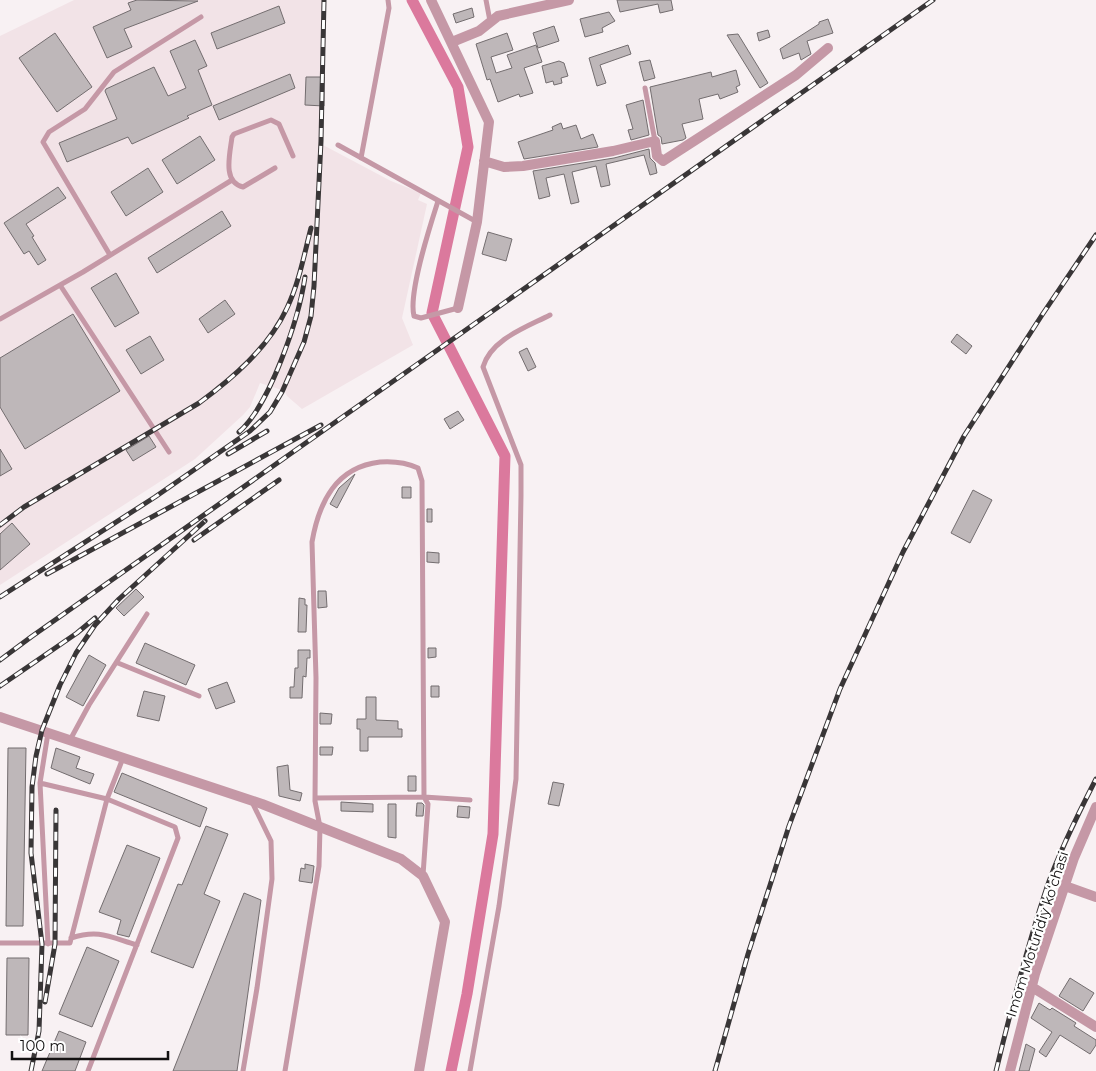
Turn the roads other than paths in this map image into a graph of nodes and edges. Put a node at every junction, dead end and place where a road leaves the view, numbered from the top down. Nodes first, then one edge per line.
1 (388, 0) edge
2 (431, 0) edge
3 (486, 0) edge
4 (569, 0) edge
5 (201, 17) dead end
6 (490, 22) junction
7 (452, 42) junction
8 (828, 48) dead end
9 (645, 88) dead end
10 (655, 141) junction
11 (338, 145) dead end
12 (293, 156) dead end
13 (360, 158) junction
14 (484, 161) junction
15 (275, 168) dead end
16 (232, 180) junction
17 (438, 201) junction
18 (476, 222) junction
19 (110, 256) junction
20 (60, 285) junction
21 (457, 309) joint
22 (550, 315) dead end
23 (0, 320) edge
24 (169, 452) dead end
25 (147, 614) dead end
26 (118, 663) junction
27 (199, 696) dead end
28 (0, 717) edge
29 (48, 732) junction
30 (70, 740) junction
31 (123, 757) junction
32 (40, 783) junction
33 (424, 797) junction
34 (315, 798) junction
35 (107, 799) junction
36 (251, 800) junction
37 (470, 800) dead end
38 (1096, 808) edge
39 (320, 827) junction
40 (423, 876) junction
41 (1065, 886) junction
42 (1096, 896) edge
43 (71, 938) junction
44 (0, 943) edge
45 (48, 944) junction
46 (137, 945) junction
47 (1032, 987) junction
48 (1096, 1027) edge
49 (88, 1071) edge
50 (243, 1071) edge
51 (285, 1071) edge
52 (419, 1071) edge
53 (470, 1071) edge
54 (1010, 1071) edge

1 - 13 lane
2 - 7 street
3 - 6 lane
4 - 6 street
5 - 19 lane
6 - 7 street
7 - 14 street
8 - 10 street
9 - 10 lane
10 - 14 street
11 - 13 lane
12 - 16 lane
13 - 17 lane
14 - 18 street
15 - 16 lane
16 - 19 lane
17 - 18 lane
17 - 21 lane
18 - 21 street
19 - 20 lane
20 - 23 lane
20 - 24 lane
22 - 53 lane
25 - 26 lane
26 - 27 lane
26 - 30 lane
28 - 29 street
29 - 30 street
29 - 32 lane
30 - 31 street
31 - 35 lane
31 - 36 street
32 - 35 lane
32 - 45 lane
33 - 34 lane
33 - 34 lane
33 - 37 lane
33 - 40 lane
34 - 39 lane
35 - 43 lane
35 - 46 lane
36 - 39 street
36 - 50 lane
38 - 41 street, Imom Moturidiy koʻchasi
39 - 40 street
39 - 51 lane
40 - 52 street
41 - 42 street
41 - 47 street, Imom Moturidiy koʻchasi
43 - 45 lane
43 - 46 lane
44 - 45 lane
46 - 49 lane
47 - 48 street
47 - 54 street, Imom Moturidiy koʻchasi

